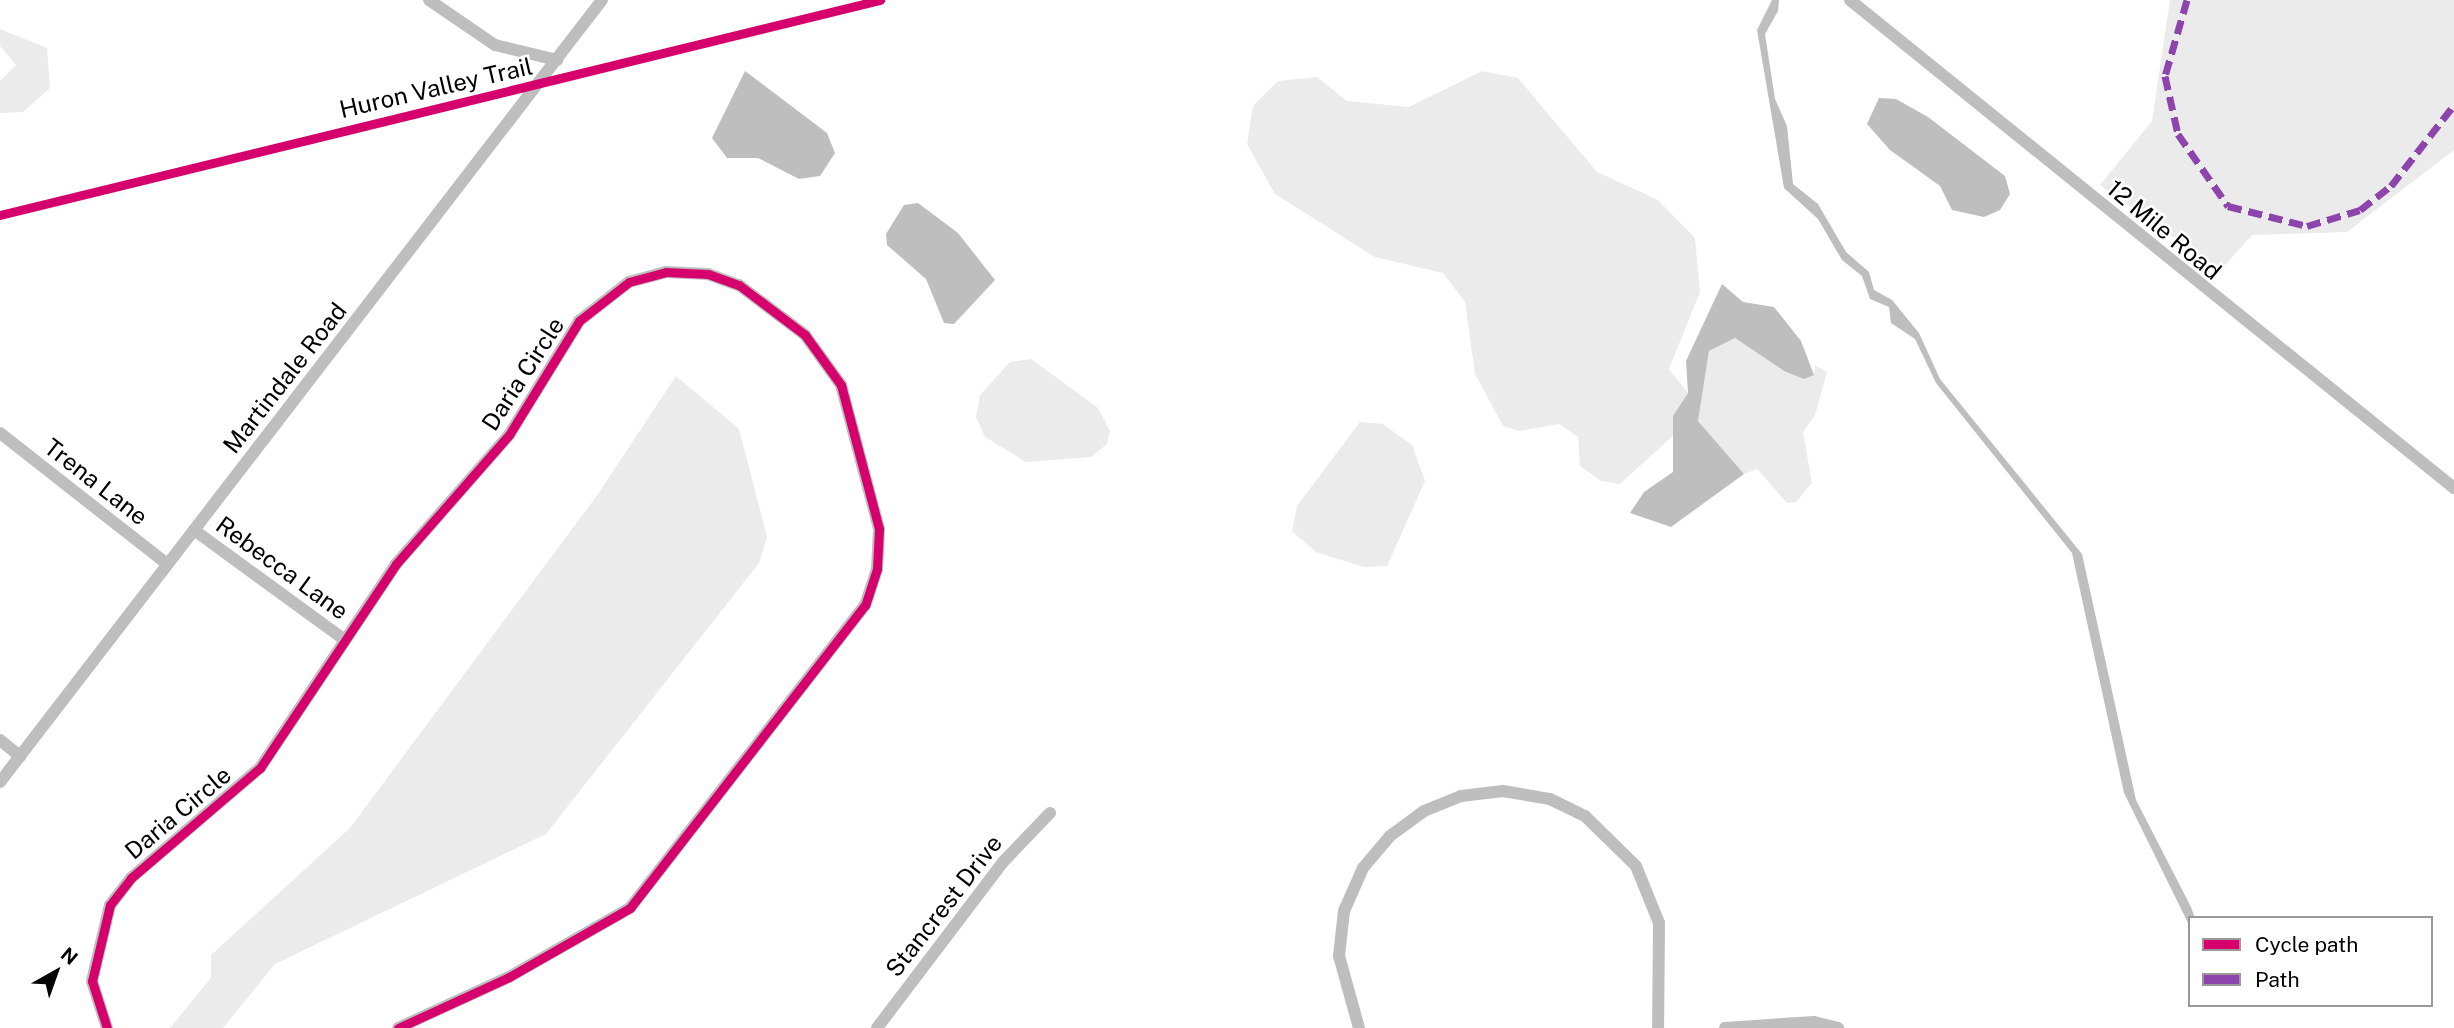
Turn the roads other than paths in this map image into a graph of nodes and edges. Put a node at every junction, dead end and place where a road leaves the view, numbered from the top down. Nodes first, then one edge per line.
1 (429, 0) edge
2 (602, 0) edge
3 (1850, 0) edge
4 (557, 60) junction
5 (0, 433) edge
6 (2454, 488) edge
7 (194, 530) junction
8 (166, 564) junction
9 (345, 640) junction
10 (0, 740) edge
11 (20, 756) junction
12 (0, 782) edge
13 (1050, 813) dead end
14 (107, 1028) edge
15 (398, 1028) edge
16 (877, 1028) edge
17 (1359, 1028) edge
18 (1658, 1028) edge
19 (1725, 1028) edge
20 (1838, 1028) edge

1 - 4 street
2 - 4 street, Martindale Road
3 - 6 street, 12 Mile Road
4 - 7 street, Martindale Road
5 - 8 street, Trena Lane
7 - 8 street, Martindale Road
7 - 9 street, Rebecca Lane
8 - 11 street, Martindale Road
9 - 14 street, Daria Circle
9 - 15 street, Daria Circle
10 - 11 street
11 - 12 street, Martindale Road
13 - 16 street, Stancrest Drive
17 - 18 street
19 - 20 street

